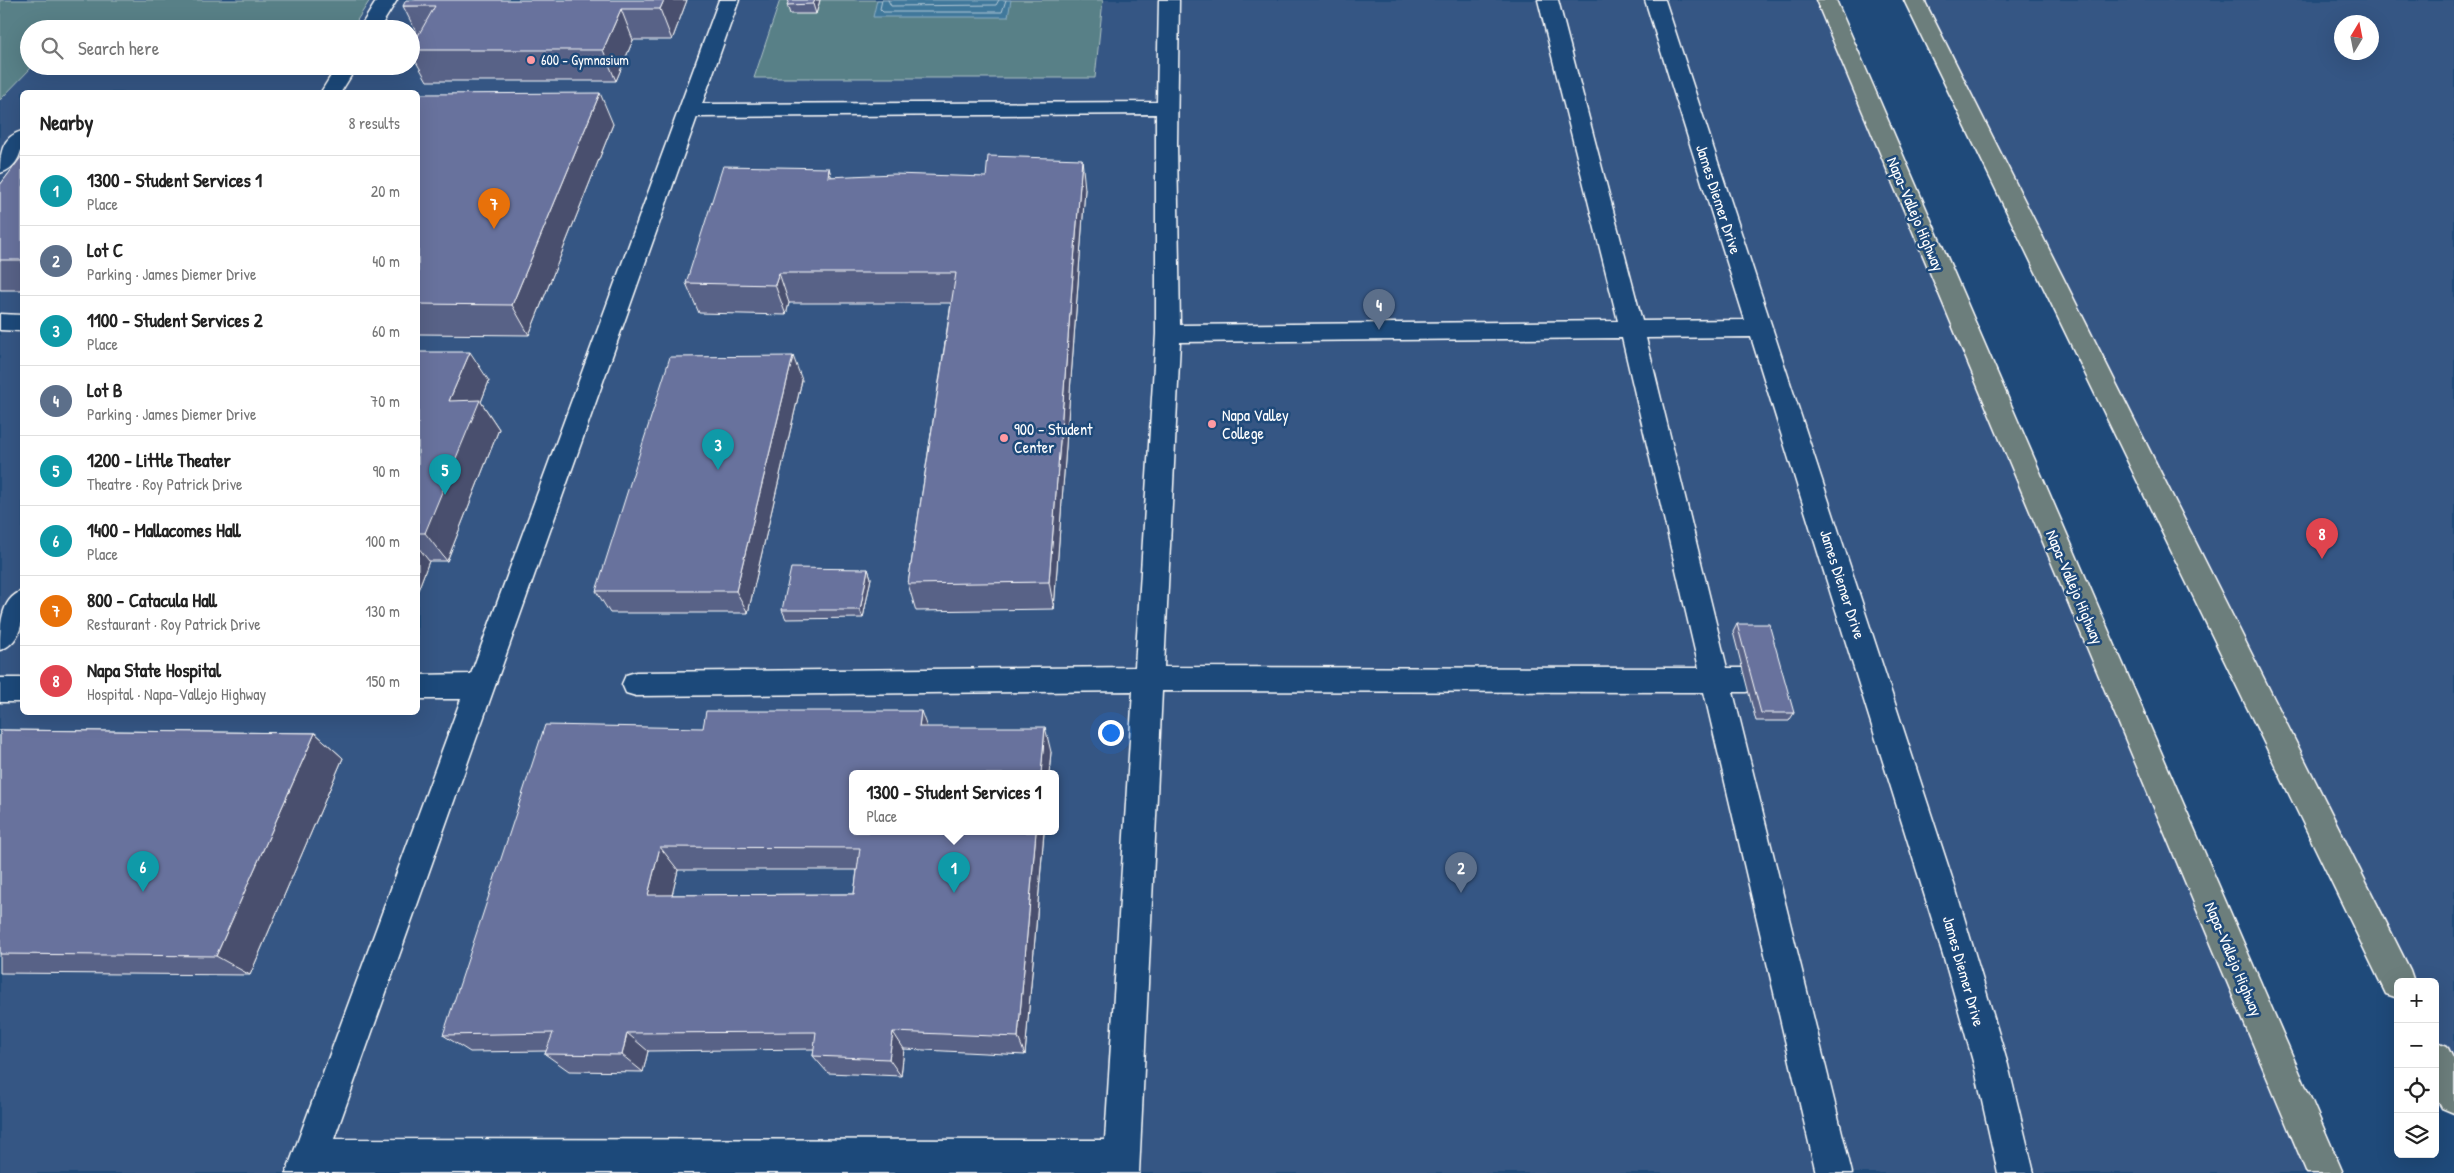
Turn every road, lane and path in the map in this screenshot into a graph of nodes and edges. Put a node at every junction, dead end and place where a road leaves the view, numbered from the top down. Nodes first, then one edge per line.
1 (387, 0) edge
2 (729, 0) edge
3 (1168, 0) edge
4 (1548, 0) edge
5 (1655, 0) edge
6 (1826, 0) edge
7 (1914, 0) edge
8 (375, 20) edge
9 (341, 75) edge
10 (332, 90) edge
11 (1167, 108) junction
12 (689, 111) junction
13 (20, 141) edge
14 (0, 166) edge
15 (0, 322) edge
16 (20, 323) edge
17 (1761, 328) junction
18 (1632, 329) junction
19 (1168, 334) junction
20 (20, 605) edge
21 (0, 638) edge
22 (1147, 679) junction
23 (1715, 680) junction
24 (1746, 680) edge
25 (636, 684) dead end
26 (420, 686) edge
27 (480, 686) junction
28 (0, 690) edge
29 (20, 690) edge
30 (2396, 978) edge
31 (2439, 1066) edge
32 (2454, 1096) edge
33 (307, 1165) edge
34 (1121, 1166) edge
35 (1834, 1173) edge
36 (2016, 1173) edge
37 (2325, 1173) edge

1 - 8 street
2 - 12 street
3 - 11 street
4 - 18 street
5 - 17 street, James Diemer Drive
6 - 37 main road, Napa-Vallejo Highway
7 - 30 main road
9 - 10 street
11 - 12 street
11 - 19 street
12 - 27 street
13 - 14 street
15 - 16 street
17 - 18 street
17 - 36 street, James Diemer Drive
18 - 19 street
18 - 23 street
19 - 22 street
20 - 21 street
22 - 23 street
22 - 25 street
22 - 34 street
23 - 24 street
23 - 35 street
26 - 27 street
27 - 33 street
28 - 29 street
31 - 32 main road
33 - 34 street

